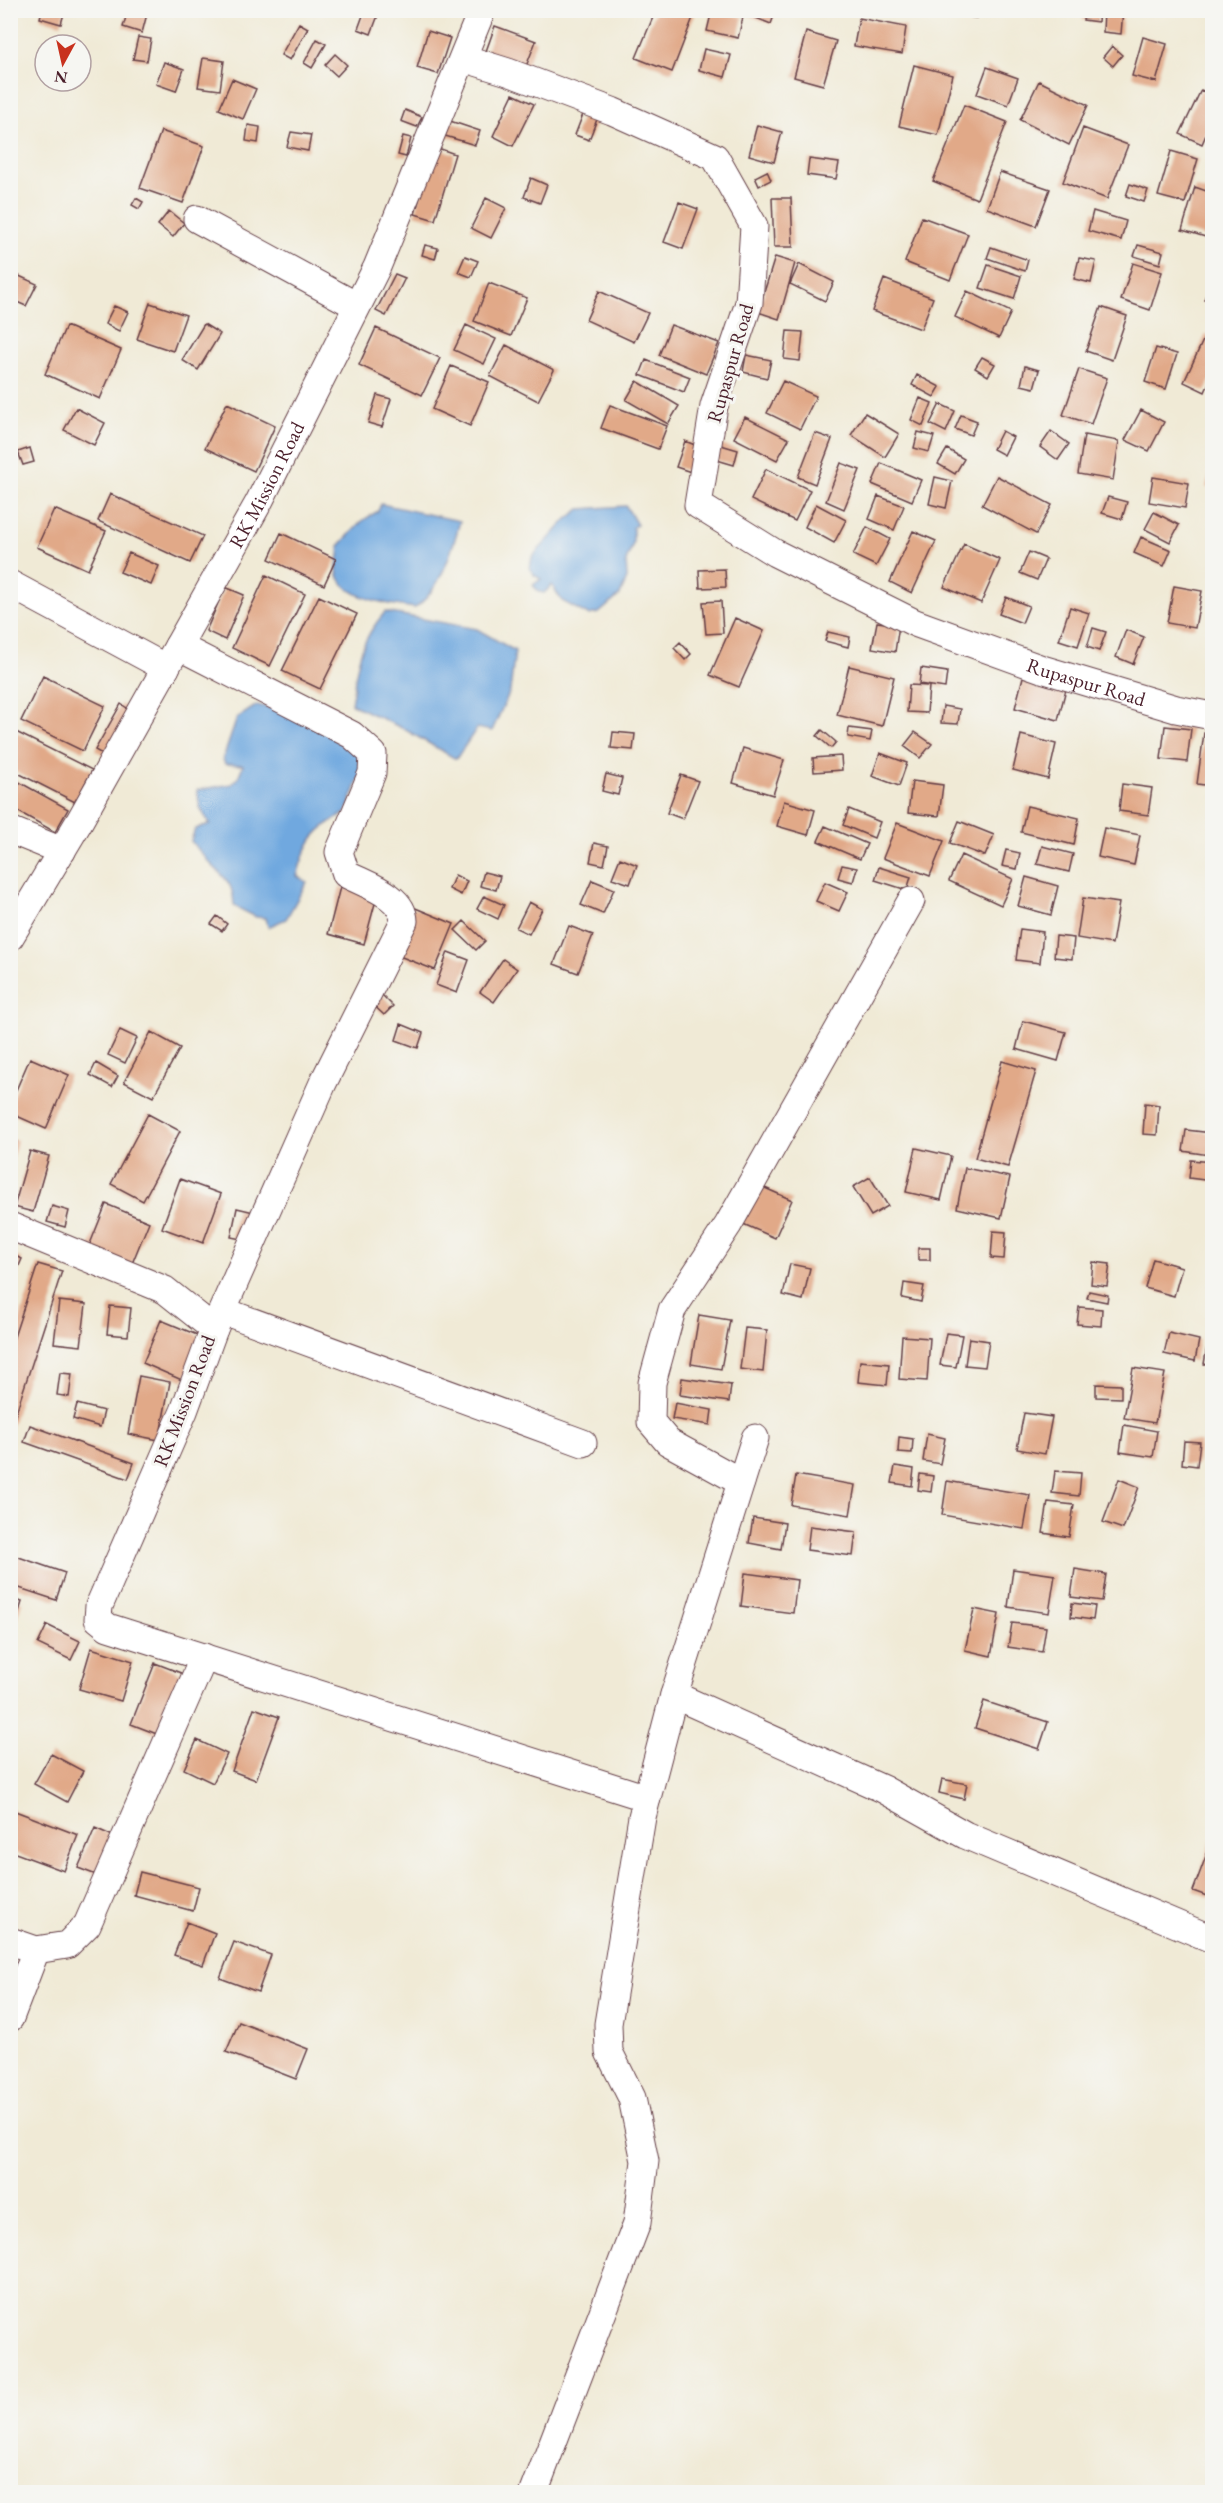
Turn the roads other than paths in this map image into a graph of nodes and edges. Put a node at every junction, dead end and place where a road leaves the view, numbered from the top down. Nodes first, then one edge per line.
1 (482, 10) edge
2 (463, 58) junction
3 (197, 219) dead end
4 (357, 306) junction
5 (10, 584) edge
6 (172, 657) junction
7 (1212, 716) edge
8 (10, 830) edge
9 (62, 851) junction
10 (911, 901) dead end
11 (10, 937) edge
12 (10, 1226) edge
13 (219, 1320) junction
14 (755, 1438) dead end
15 (583, 1443) dead end
16 (741, 1482) junction
17 (204, 1656) junction
18 (674, 1695) junction
19 (647, 1798) junction
20 (1212, 1939) edge
21 (10, 1941) edge
22 (36, 1950) junction
23 (10, 2019) edge
24 (534, 2493) edge

1 - 2 street, RK Mission Road
2 - 4 street, RK Mission Road
2 - 7 street, Rupaspur Road
3 - 4 street
4 - 6 street, RK Mission Road
5 - 6 street
6 - 9 street, RK Mission Road
6 - 13 street
8 - 9 street
9 - 11 street, RK Mission Road
10 - 16 street
12 - 13 street, RK Mission Road
13 - 15 street
13 - 17 street, RK Mission Road
14 - 16 street
16 - 18 street
17 - 19 street
17 - 22 street
18 - 19 street
18 - 20 street
19 - 24 street
21 - 22 street
22 - 23 street

